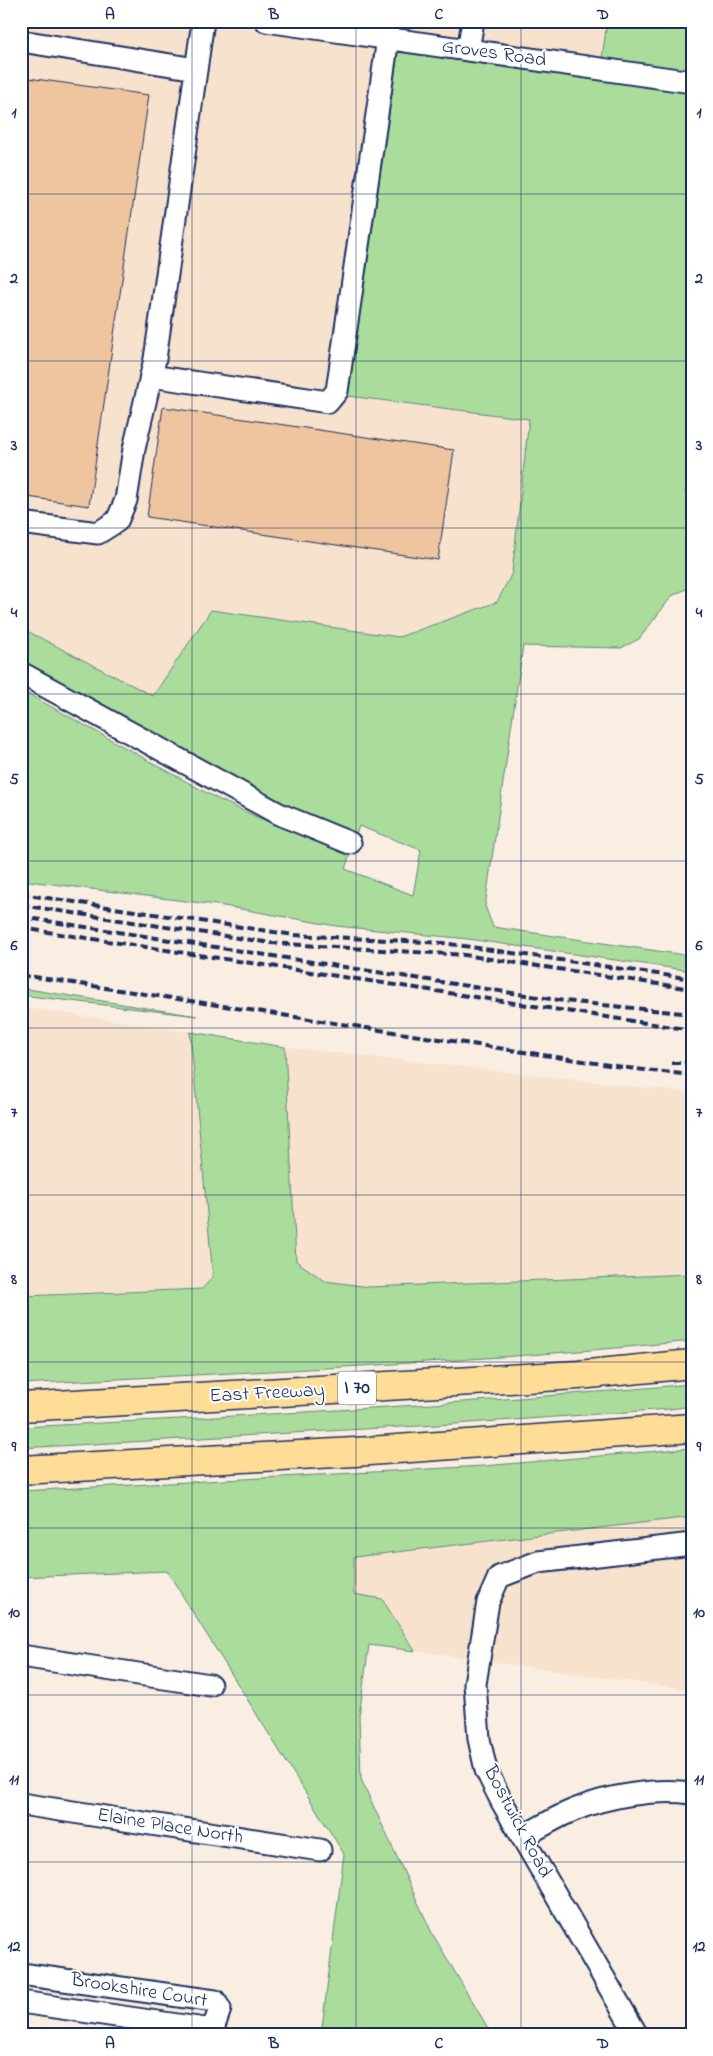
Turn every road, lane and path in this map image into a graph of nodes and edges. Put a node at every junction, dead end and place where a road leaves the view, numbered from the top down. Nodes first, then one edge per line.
1 (203, 21) edge
2 (266, 21) edge
3 (473, 21) edge
4 (388, 38) junction
5 (21, 41) edge
6 (468, 50) junction
7 (196, 68) junction
8 (692, 82) edge
9 (151, 376) junction
10 (21, 523) edge
11 (21, 673) edge
12 (350, 843) dead end
13 (692, 1364) edge
14 (21, 1407) edge
15 (692, 1428) edge
16 (21, 1470) edge
17 (692, 1544) edge
18 (21, 1656) edge
19 (210, 1685) dead end
20 (692, 1793) edge
21 (21, 1804) edge
22 (522, 1837) junction
23 (320, 1850) dead end
24 (21, 1974) edge
25 (21, 2002) edge
26 (636, 2035) edge

1 - 7 street
2 - 4 street, Groves Road
3 - 6 street
4 - 6 street, Groves Road
4 - 9 street
5 - 7 street
6 - 8 street, Groves Road
7 - 9 street
9 - 10 street
11 - 12 street
13 - 14 highway, East Freeway / I 70
15 - 16 highway
17 - 22 street, Bostwick Road
18 - 19 street
20 - 22 street
21 - 23 street, Elaine Place North
22 - 26 street, Bostwick Road
24 - 25 street, Brookshire Court

